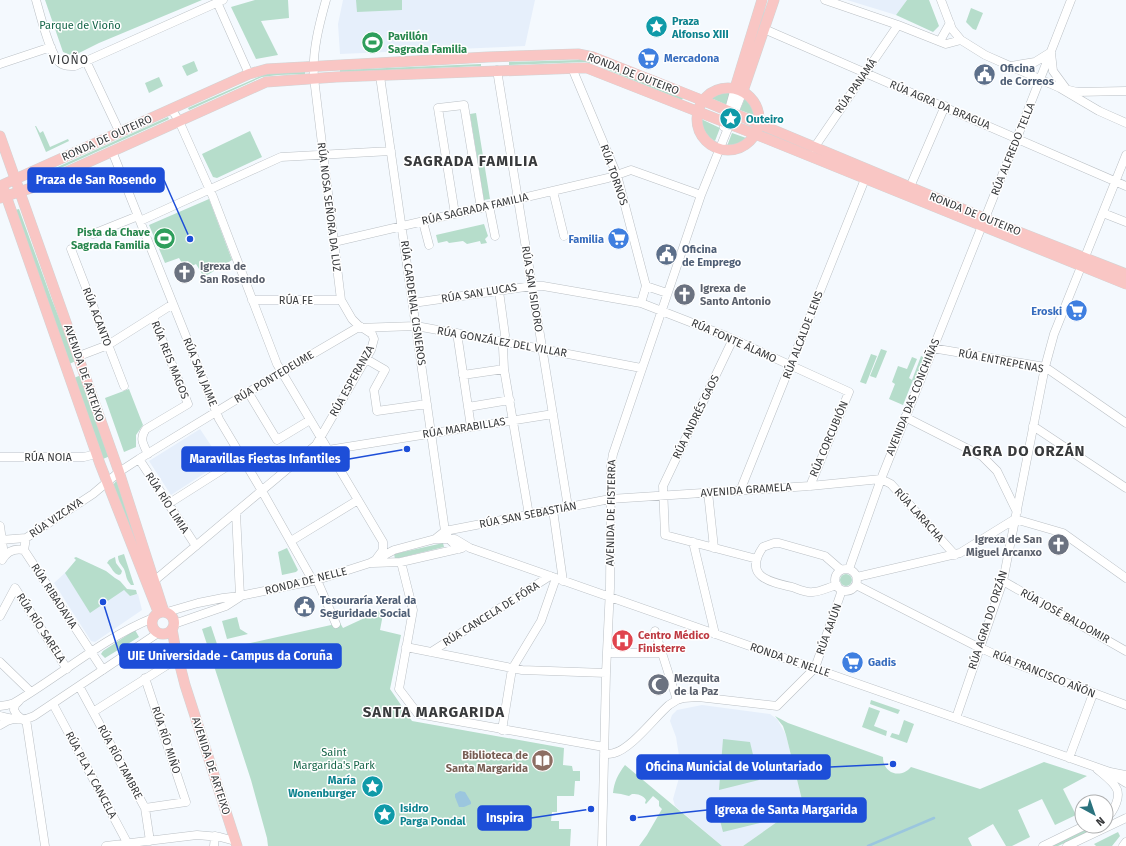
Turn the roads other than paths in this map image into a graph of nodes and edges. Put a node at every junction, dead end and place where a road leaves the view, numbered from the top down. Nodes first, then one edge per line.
1 (36, 0) edge
2 (325, 0) edge
3 (762, 0) edge
4 (769, 0) edge
5 (774, 0) edge
6 (825, 0) edge
7 (941, 0) edge
8 (1071, 0) edge
9 (220, 1) edge
10 (950, 23) junction
11 (898, 24) junction
12 (764, 29) junction
13 (961, 40) junction
14 (940, 41) junction
15 (51, 47) junction
16 (1051, 52) junction
17 (86, 61) junction
18 (0, 64) edge
19 (313, 66) junction
20 (1011, 66) junction
21 (572, 68) junction
22 (740, 69) junction
23 (497, 70) junction
24 (866, 73) junction
25 (250, 74) junction
26 (380, 76) junction
27 (314, 78) junction
28 (1040, 79) junction
29 (739, 89) junction
30 (1064, 89) junction
31 (1126, 91) edge
32 (698, 99) junction
33 (945, 106) junction
34 (170, 110) junction
35 (697, 112) junction
36 (731, 113) junction
37 (179, 121) junction
38 (728, 123) junction
39 (1126, 123) edge
40 (757, 129) junction
41 (120, 133) junction
42 (0, 136) edge
43 (1017, 138) junction
44 (814, 148) junction
45 (719, 149) junction
46 (112, 151) junction
47 (391, 151) junction
48 (322, 155) junction
49 (1126, 155) edge
50 (866, 174) junction
51 (617, 175) junction
52 (15, 179) junction
53 (1116, 182) junction
54 (1, 183) edge
55 (1126, 186) edge
56 (910, 187) junction
57 (210, 189) junction
58 (554, 191) junction
59 (20, 192) junction
60 (701, 196) junction
61 (3, 197) edge
62 (518, 200) junction
63 (485, 207) junction
64 (1103, 213) junction
65 (455, 214) junction
66 (139, 219) junction
67 (423, 222) junction
68 (983, 222) junction
69 (1126, 222) edge
70 (402, 226) junction
71 (93, 234) dead end
72 (495, 236) dead end
73 (564, 236) dead end
74 (334, 242) junction
75 (429, 245) dead end
76 (71, 249) dead end
77 (1083, 262) junction
78 (1126, 274) edge
79 (1126, 284) edge
80 (532, 286) junction
81 (646, 286) junction
82 (499, 291) junction
83 (667, 293) junction
84 (252, 300) junction
85 (341, 300) junction
86 (640, 303) junction
87 (173, 304) junction
88 (413, 304) junction
89 (661, 311) junction
90 (153, 317) junction
91 (416, 326) junction
92 (362, 328) junction
93 (456, 333) junction
94 (733, 339) junction
95 (504, 342) junction
96 (108, 345) junction
97 (542, 348) junction
98 (932, 348) junction
99 (79, 356) junction
100 (366, 359) junction
101 (790, 366) junction
102 (1045, 367) junction
103 (641, 368) junction
104 (504, 369) junction
105 (281, 372) junction
106 (463, 375) junction
107 (124, 386) dead end
108 (248, 392) junction
109 (849, 392) joint
110 (510, 400) junction
111 (427, 404) junction
112 (468, 407) junction
113 (216, 412) junction
114 (553, 414) junction
115 (905, 417) junction
116 (310, 420) junction
117 (513, 420) junction
118 (1126, 423) edge
119 (1033, 426) junction
120 (471, 427) junction
121 (431, 434) junction
122 (320, 438) junction
123 (328, 450) junction
124 (96, 454) junction
125 (148, 454) junction
126 (242, 456) junction
127 (0, 457) edge
128 (139, 459) junction
129 (119, 472) junction
130 (881, 479) junction
131 (107, 482) junction
132 (810, 486) junction
133 (1126, 488) edge
134 (740, 490) junction
135 (262, 491) junction
136 (708, 492) junction
137 (663, 495) junction
138 (610, 499) junction
139 (358, 500) junction
140 (168, 504) junction
141 (568, 507) junction
142 (553, 510) junction
143 (236, 513) junction
144 (529, 515) junction
145 (1016, 516) junction
146 (0, 526) edge
147 (447, 535) junction
148 (26, 538) junction
149 (1, 539) edge
150 (292, 541) junction
151 (383, 542) junction
152 (693, 542) junction
153 (196, 546) junction
154 (470, 548) junction
155 (714, 548) junction
156 (459, 549) junction
157 (24, 550) junction
158 (394, 550) junction
159 (954, 555) junction
160 (757, 559) junction
161 (1, 561) edge
162 (401, 562) junction
163 (370, 563) junction
164 (845, 570) junction
165 (556, 578) junction
166 (1126, 578) edge
167 (315, 580) junction
168 (154, 581) junction
169 (856, 581) junction
170 (1003, 581) junction
171 (839, 588) junction
172 (240, 596) junction
173 (610, 597) junction
174 (161, 614) junction
175 (0, 616) edge
176 (336, 624) dead end
177 (167, 630) junction
178 (655, 631) dead end
179 (715, 634) junction
180 (406, 647) junction
181 (980, 648) junction
182 (1126, 650) edge
183 (91, 652) junction
184 (431, 652) junction
185 (607, 653) junction
186 (661, 653) junction
187 (175, 660) junction
188 (0, 662) edge
189 (67, 668) junction
190 (815, 668) junction
191 (512, 669) junction
192 (103, 670) junction
193 (606, 673) junction
194 (146, 678) junction
195 (185, 685) junction
196 (79, 686) junction
197 (31, 692) junction
198 (1093, 694) junction
199 (19, 700) junction
200 (677, 700) junction
201 (53, 704) junction
202 (1126, 705) edge
203 (0, 706) edge
204 (93, 712) junction
205 (0, 716) edge
206 (956, 718) junction
207 (21, 719) junction
208 (0, 725) edge
209 (502, 730) junction
210 (604, 751) junction
211 (1069, 758) junction
212 (1093, 766) junction
213 (1110, 772) junction
214 (1126, 774) edge
215 (1126, 783) edge
216 (1126, 806) edge
217 (145, 808) junction
218 (1114, 809) edge
219 (1114, 812) edge
220 (1126, 818) edge
221 (1074, 831) edge
222 (215, 836) junction
223 (150, 841) junction
224 (1126, 842) edge
225 (236, 843) edge
226 (128, 845) edge
227 (1072, 845) edge
228 (45, 846) edge
229 (106, 846) edge
230 (214, 846) edge
231 (602, 846) edge
232 (1043, 846) edge
233 (1123, 846) edge

1 - 15 street
2 - 19 street
3 - 22 main road, AVENIDA DE FISTERRA
4 - 12 main road
5 - 12 main road, AVENIDA DE FISTERRA
6 - 11 street
7 - 10 street
8 - 16 street, RÚA ALFREDO TELLA
9 - 17 street
9 - 25 street
10 - 13 street
10 - 14 street
11 - 14 street
11 - 24 street, RÚA PANAMÁ
12 - 24 street, RÚA AGRA DA BRAGUA
12 - 29 main road, AVENIDA DE FISTERRA
13 - 14 street
13 - 20 street
15 - 17 street
15 - 18 street
16 - 20 street
16 - 28 street, RÚA ALFREDO TELLA
16 - 30 street
17 - 41 street
19 - 25 main road, RONDA DE OUTEIRO
19 - 27 street
19 - 32 main road, RONDA DE OUTEIRO
20 - 28 street
21 - 23 main road, RONDA DE OUTEIRO
21 - 35 main road, RONDA DE OUTEIRO
21 - 51 street, RÚA TORNOS
22 - 29 main road, AVENIDA DE FISTERRA
22 - 32 main road
23 - 26 main road, RONDA DE OUTEIRO
23 - 62 street, RÚA SAN ISIDORO
24 - 33 street, RÚA AGRA DA BRAGUA
24 - 44 street, RÚA PANAMÁ
25 - 34 main road, RONDA DE OUTEIRO
26 - 27 main road, RONDA DE OUTEIRO
26 - 47 street, RÚA CARDENAL CISNEROS
27 - 37 main road, RONDA DE OUTEIRO
27 - 48 street, RÚA NOSA SEÑORA DA LUZ
28 - 30 street
28 - 43 street, RÚA ALFREDO TELLA
29 - 32 main road
29 - 36 street, AVENIDA DE FISTERRA
29 - 40 main road
30 - 31 street
30 - 39 street
32 - 35 main road
32 - 36 main road, RONDA DE OUTEIRO
33 - 43 street, RÚA AGRA DA BRAGUA
33 - 56 street
34 - 37 street
34 - 41 main road, RONDA DE OUTEIRO
35 - 38 main road, RONDA DE OUTEIRO
35 - 45 main road
36 - 38 street, AVENIDA DE FISTERRA
36 - 40 main road, RONDA DE OUTEIRO
37 - 46 main road, RONDA DE OUTEIRO
37 - 57 street
38 - 40 main road, RONDA DE OUTEIRO
38 - 45 street, AVENIDA DE FISTERRA
40 - 44 main road, RONDA DE OUTEIRO
40 - 45 main road
40 - 50 main road, RONDA DE OUTEIRO
41 - 52 main road, RONDA DE OUTEIRO
42 - 52 main road, AVENIDA DE ARTEIXO
43 - 53 street, RÚA AGRA DA BRAGUA
43 - 68 street, RÚA ALFREDO TELLA
44 - 50 main road, RONDA DE OUTEIRO
45 - 60 street, AVENIDA DE FISTERRA
46 - 59 main road, RONDA DE OUTEIRO
46 - 66 street, RÚA SAN JAIME
47 - 48 street
47 - 70 street, RÚA CARDENAL CISNEROS
48 - 57 street
48 - 74 street, RÚA NOSA SEÑORA DA LUZ
49 - 53 street, RÚA AGRA DO ORZÁN
50 - 56 main road, RONDA DE OUTEIRO
50 - 68 main road, RONDA DE OUTEIRO
50 - 101 street, RÚA ALCALDE LENS
51 - 58 street, RÚA SAGRADA FAMILIA
51 - 60 street, RÚA SAGRADA FAMILIA
51 - 81 street, RÚA TORNOS
52 - 54 main road, RONDA DE OUTEIRO
52 - 59 main road, AVENIDA DE ARTEIXO
53 - 55 street, RÚA AGRA DA BRAGUA
53 - 64 street, RÚA AGRA DO ORZÁN
54 - 61 main road, AVENIDA DE ARTEIXO
56 - 68 main road, RONDA DE OUTEIRO
57 - 66 street
57 - 84 street
58 - 62 street, RÚA SAGRADA FAMILIA
58 - 73 street
59 - 61 main road, RONDA DE OUTEIRO
59 - 99 main road, AVENIDA DE ARTEIXO
60 - 83 street, AVENIDA DE FISTERRA
61 - 124 main road, AVENIDA DE ARTEIXO
62 - 63 street, RÚA SAGRADA FAMILIA
62 - 80 street, RÚA SAN ISIDORO
63 - 65 street, RÚA SAGRADA FAMILIA
63 - 65 street
63 - 72 street
64 - 69 street
64 - 77 street, RÚA AGRA DO ORZÁN
65 - 67 street, RÚA SAGRADA FAMILIA
66 - 71 street
66 - 87 street, RÚA SAN JAIME
67 - 70 street, RÚA SAGRADA FAMILIA
67 - 75 street
68 - 77 main road, RONDA DE OUTEIRO
68 - 98 street, AVENIDA DAS CONCHIÑAS
70 - 74 street, RÚA SAGRADA FAMILIA
70 - 88 street, RÚA CARDENAL CISNEROS
74 - 85 street, RÚA NOSA SEÑORA DA LUZ
76 - 96 street, RÚA ACANTO
77 - 78 main road, RONDA DE OUTEIRO
77 - 79 main road, RONDA DE OUTEIRO
77 - 102 street, RÚA AGRA DO ORZÁN
80 - 82 street, RÚA SAN LUCAS
80 - 86 street, RÚA SAN LUCAS
80 - 97 street, RÚA SAN ISIDORO
81 - 83 street
81 - 86 street
82 - 88 street, RÚA SAN LUCAS
82 - 95 street
83 - 89 street, AVENIDA DE FISTERRA
84 - 85 street, RÚA FE
84 - 105 street
85 - 92 street, RÚA NOSA SEÑORA DA LUZ
86 - 89 street, RÚA SAN LUCAS
87 - 90 street
87 - 113 street, RÚA SAN JAIME
88 - 91 street, RÚA CARDENAL CISNEROS
89 - 94 street, RÚA FONTE ÁLAMO
89 - 103 street, AVENIDA DE FISTERRA
90 - 96 street
90 - 125 street, RÚA REIS MAGOS
91 - 92 street, RÚA GONZÁLEZ DEL VILLAR
91 - 93 street, RÚA GONZÁLEZ DEL VILLAR
91 - 111 street, RÚA CARDENAL CISNEROS
92 - 100 street, RÚA ESPERANZA
92 - 105 street, RÚA PONTEDEUME
93 - 95 street, RÚA GONZÁLEZ DEL VILLAR
93 - 106 street
94 - 101 street, RÚA FONTE ÁLAMO
94 - 137 street, RÚA ANDRÉS GAOS
95 - 97 street, RÚA GONZÁLEZ DEL VILLAR
95 - 104 street
96 - 99 street
96 - 107 street, RÚA ACANTO
97 - 103 street, RÚA GONZÁLEZ DEL VILLAR
97 - 114 street, RÚA SAN ISIDORO
98 - 102 street, RÚA ENTREPENAS
98 - 115 street, AVENIDA DAS CONCHIÑAS
99 - 129 main road, AVENIDA DE ARTEIXO
100 - 111 street
100 - 122 street, RÚA ESPERANZA
101 - 109 street, RÚA FONTE ÁLAMO
101 - 134 street, RÚA ALCALDE LENS
102 - 118 street, RÚA ENTREPENAS
102 - 119 street, RÚA AGRA DO ORZÁN
103 - 138 street, AVENIDA DE FISTERRA
104 - 106 street
104 - 110 street
105 - 108 street, RÚA PONTEDEUME
105 - 116 street
106 - 112 street
108 - 113 street, RÚA PONTEDEUME
108 - 116 street
109 - 132 street, RÚA CORCUBIÓN
110 - 112 street
110 - 117 street
111 - 121 street, RÚA CARDENAL CISNEROS
112 - 120 street
113 - 125 street, RÚA PONTEDEUME
113 - 126 street, RÚA SAN JAIME
114 - 117 street, RÚA MARABILLAS
114 - 141 street, RÚA SAN ISIDORO
115 - 130 street, AVENIDA DAS CONCHIÑAS
115 - 145 street
116 - 122 street
117 - 120 street, RÚA MARABILLAS
117 - 144 street
119 - 133 street
119 - 145 street, RÚA AGRA DO ORZÁN
120 - 121 street, RÚA MARABILLAS
121 - 123 street, RÚA MARABILLAS
121 - 147 street, RÚA CARDENAL CISNEROS
122 - 123 street
122 - 135 street, RÚA ESPERANZA
123 - 139 street
124 - 127 street, RÚA NOIA
124 - 131 main road, AVENIDA DE ARTEIXO
125 - 128 street, RÚA PONTEDEUME
126 - 135 street, RÚA SAN JAIME
126 - 140 street
128 - 129 street, RÚA PONTEDEUME
128 - 140 street, RÚA RÍO LIMIA
129 - 131 street, RÚA PONTEDEUME
129 - 168 main road, AVENIDA DE ARTEIXO
130 - 132 street, AVENIDA GRAMELA
130 - 159 street, RÚA LARACHA
130 - 164 street, AVENIDA DAS CONCHIÑAS
131 - 148 street, RÚA VIZCAYA
131 - 174 main road, AVENIDA DE ARTEIXO
132 - 134 street, AVENIDA GRAMELA
134 - 136 street, AVENIDA GRAMELA
135 - 143 street, RÚA ESPERANZA
135 - 150 street, RÚA SAN JAIME
136 - 137 street, AVENIDA GRAMELA
136 - 155 street
137 - 138 street, AVENIDA GRAMELA
137 - 152 street, RÚA ANDRÉS GAOS
138 - 141 street, RÚA SAN SEBASTIÁN
138 - 173 street, AVENIDA DE FISTERRA
139 - 150 street
139 - 151 street
140 - 153 street, RÚA RÍO LIMIA
141 - 142 street, RÚA SAN SEBASTIÁN
142 - 144 street, RÚA SAN SEBASTIÁN
142 - 165 street
143 - 153 street, RÚA ESPERANZA
143 - 172 street
144 - 147 street, RÚA SAN SEBASTIÁN
145 - 159 street
145 - 166 street
145 - 170 street, RÚA AGRA DO ORZÁN
146 - 149 street
147 - 154 street, RONDA DE NELLE
147 - 156 street
147 - 158 street, RONDA DE NELLE
148 - 149 street, RÚA VIZCAYA
148 - 157 street
149 - 161 street
150 - 167 street, RÚA SAN JAIME
151 - 158 street
151 - 163 street
152 - 155 street
152 - 179 street
153 - 168 street, RÚA ESPERANZA
154 - 156 street, RONDA DE NELLE
154 - 165 street, RONDA DE NELLE
155 - 160 street
156 - 162 street, RONDA DE NELLE
157 - 161 street
157 - 183 street, RÚA RIBADAVIA
158 - 163 street, RONDA DE NELLE
159 - 169 street
160 - 164 street
160 - 171 street
162 - 163 street, RONDA DE NELLE
162 - 180 street
163 - 167 street, RONDA DE NELLE
164 - 169 street
164 - 171 street
165 - 173 street, RONDA DE NELLE
165 - 184 street, RÚA CANCELA DE FÓRA
165 - 191 street
167 - 172 street, RONDA DE NELLE
167 - 176 street, RÚA SAN JAIME
168 - 174 main road, AVENIDA DE ARTEIXO
169 - 171 street
169 - 181 street, RÚA FRANCISCO AÑÓN
170 - 181 street, RÚA AGRA DO ORZÁN
170 - 182 street, RÚA JOSÉ BALDOMIR
171 - 190 street, RÚA AAIÚN
172 - 174 street, RONDA DE NELLE
172 - 177 street, RONDA DE NELLE
173 - 179 street, RONDA DE NELLE
173 - 185 street, AVENIDA DE FISTERRA
174 - 177 main road
174 - 177 main road
174 - 183 street, RONDA DE NELLE
175 - 189 street, RÚA RÍO SARELA
177 - 187 main road, AVENIDA DE ARTEIXO
177 - 192 street, RONDA DE NELLE
177 - 195 main road, AVENIDA DE ARTEIXO
178 - 186 street
179 - 190 street, RONDA DE NELLE
180 - 184 street
180 - 209 street
181 - 198 street, RÚA FRANCISCO AÑÓN
181 - 206 street, RÚA AGRA DO ORZÁN
183 - 189 street, RONDA DE NELLE
183 - 192 street
184 - 191 street
185 - 186 street
185 - 193 street, AVENIDA DE FISTERRA
186 - 200 street
187 - 194 street
187 - 195 main road, AVENIDA DE ARTEIXO
188 - 197 street
189 - 197 street, RONDA DE NELLE
190 - 200 street
190 - 206 street, RONDA DE NELLE
191 - 193 street
191 - 209 street
192 - 196 street, RONDA DE NELLE
193 - 210 street, AVENIDA DE FISTERRA
194 - 204 street
194 - 217 street, RÚA RÍO MIÑO
195 - 225 main road, AVENIDA DE ARTEIXO
196 - 201 street, RONDA DE NELLE
196 - 204 street, RÚA RÍO TAMBRE
197 - 199 street, RONDA DE NELLE
198 - 202 street, RÚA FRANCISCO AÑÓN
198 - 211 street
199 - 203 street, RONDA DE NELLE
199 - 207 street
200 - 210 street
201 - 207 street, RONDA DE NELLE
201 - 226 street, RÚA PLA Y CANCELA
204 - 217 street, RÚA RÍO TAMBRE
205 - 207 street
206 - 211 street, RONDA DE NELLE
207 - 208 street, RONDA DE NELLE
207 - 228 street
209 - 210 street
210 - 231 street, AVENIDA DE FISTERRA
211 - 212 street, RONDA DE NELLE
212 - 213 street, RONDA DE NELLE
212 - 218 street
213 - 214 street, RONDA DE NELLE
213 - 215 street, RONDA DE NELLE
216 - 219 street
217 - 223 street, RÚA RÍO TAMBRE
220 - 227 street
221 - 232 street
222 - 223 street
222 - 225 street
222 - 230 street
223 - 226 street
224 - 233 street
226 - 229 street

